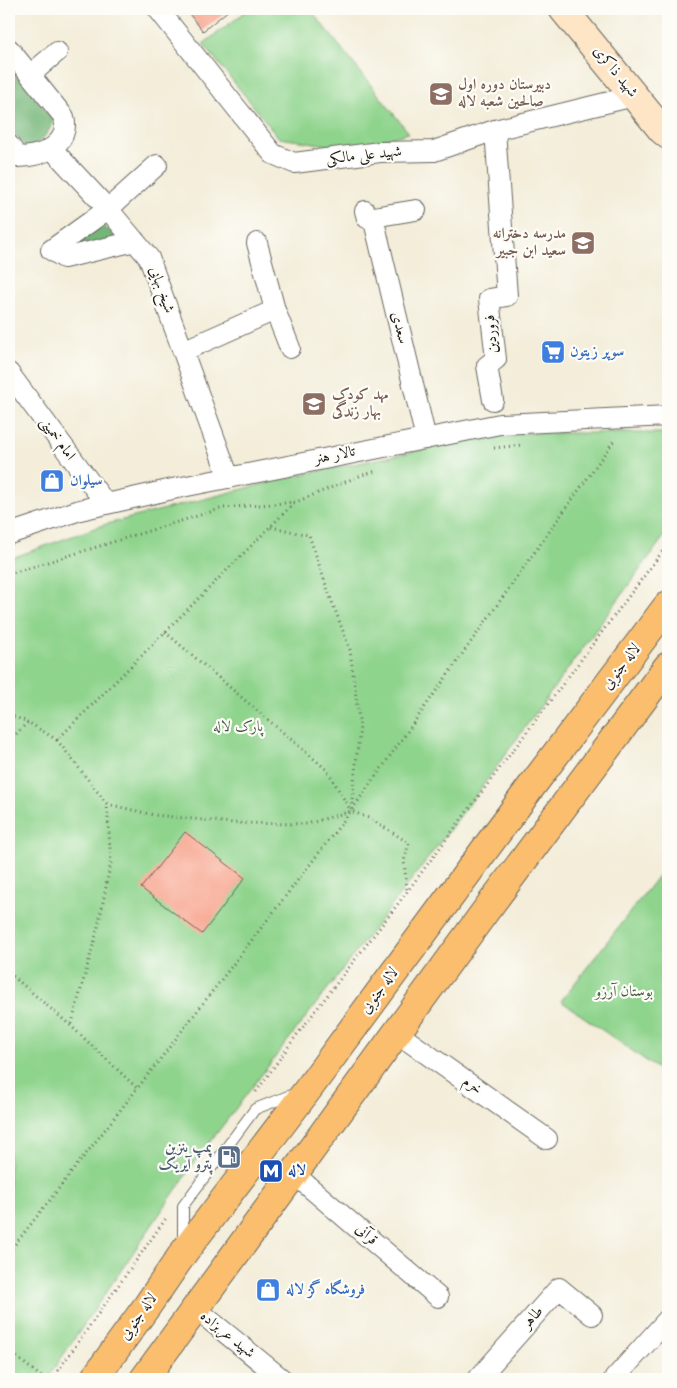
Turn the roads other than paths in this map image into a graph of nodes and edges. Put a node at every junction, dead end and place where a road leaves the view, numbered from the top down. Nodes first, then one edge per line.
1 (158, 9) edge
2 (563, 9) edge
3 (9, 49) edge
4 (57, 52) dead end
5 (30, 75) junction
6 (634, 96) junction
7 (666, 129) edge
8 (495, 130) junction
9 (9, 145) edge
10 (52, 149) junction
11 (157, 165) dead end
12 (108, 209) junction
13 (416, 210) dead end
14 (135, 241) junction
15 (257, 243) dead end
16 (275, 310) junction
17 (290, 348) dead end
18 (183, 351) junction
19 (9, 373) edge
20 (493, 400) dead end
21 (668, 416) edge
22 (426, 439) junction
23 (229, 478) junction
24 (106, 504) junction
25 (9, 534) edge
26 (668, 606) edge
27 (668, 624) edge
28 (668, 666) edge
29 (595, 764) junction
30 (528, 791) junction
31 (427, 992) junction
32 (397, 1033) junction
33 (546, 1139) dead end
34 (294, 1174) junction
35 (438, 1297) dead end
36 (196, 1309) junction
37 (592, 1314) dead end
38 (668, 1319) edge
39 (94, 1379) edge
40 (144, 1379) edge
41 (282, 1379) edge
42 (478, 1379) edge
43 (614, 1379) edge

1 - 8 street, شهید علی مالکی
2 - 6 street, شهید ذاکری
3 - 5 street
4 - 5 street
5 - 10 street
6 - 7 street, شهید ذاکری
6 - 8 street, شهید علی مالکی
8 - 20 street, فروردین
9 - 10 street
10 - 12 street, شیخ بهایی
11 - 12 street
12 - 14 street, شیخ بهایی
12 - 14 street
13 - 22 street, سعدی
14 - 18 street, شیخ بهایی
15 - 16 street
16 - 17 street
16 - 18 street
18 - 23 street, شیخ بهایی
19 - 24 street, امام خمینی
21 - 22 street, تالار هنر
22 - 23 street, تالار هنر
23 - 24 street, تالار هنر
24 - 25 street, تالار هنر
26 - 30 main road, لاله جنوبی
27 - 29 main road
28 - 29 main road
29 - 31 main road
30 - 31 main road
30 - 39 main road, لاله جنوبی
31 - 32 main road
32 - 33 street, خرم
32 - 34 main road
34 - 35 street, قرآنی
34 - 36 main road
36 - 40 main road
36 - 41 street, شهید عربزاده
37 - 42 street, طاهر
38 - 43 street

